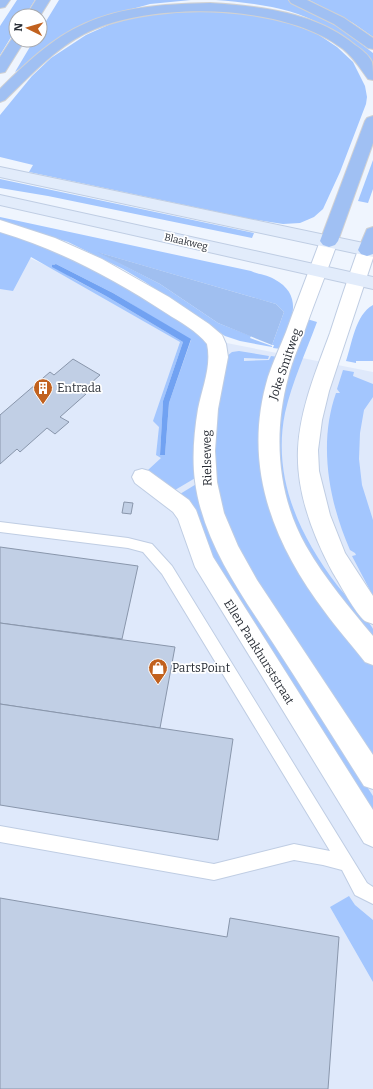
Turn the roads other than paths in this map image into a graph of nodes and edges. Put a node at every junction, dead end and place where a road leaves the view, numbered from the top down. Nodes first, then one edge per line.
1 (3, 0) edge
2 (296, 0) edge
3 (0, 4) edge
4 (373, 45) edge
5 (13, 48) edge
6 (0, 69) edge
7 (373, 76) edge
8 (0, 97) edge
9 (373, 121) edge
10 (1, 172) edge
11 (0, 200) edge
12 (0, 226) edge
13 (373, 233) edge
14 (329, 241) junction
15 (370, 251) edge
16 (317, 271) junction
17 (365, 281) edge
18 (142, 477) dead end
19 (0, 527) edge
20 (373, 614) edge
21 (373, 654) edge
22 (373, 777) edge
23 (0, 834) edge
24 (373, 834) edge
25 (347, 864) junction
26 (373, 896) edge

1 - 3 highway
2 - 4 highway
5 - 6 highway
7 - 8 highway
9 - 14 highway
10 - 14 main road
11 - 16 main road, Blaakweg
12 - 22 street, Rielseweg
13 - 15 highway
14 - 15 main road
14 - 16 street, Joke Smitweg
15 - 17 street
16 - 17 main road, Blaakweg
16 - 21 street, Joke Smitweg
17 - 20 street
18 - 24 street, Ellen Pankhurststraat
19 - 25 lane
23 - 25 lane
25 - 26 lane

